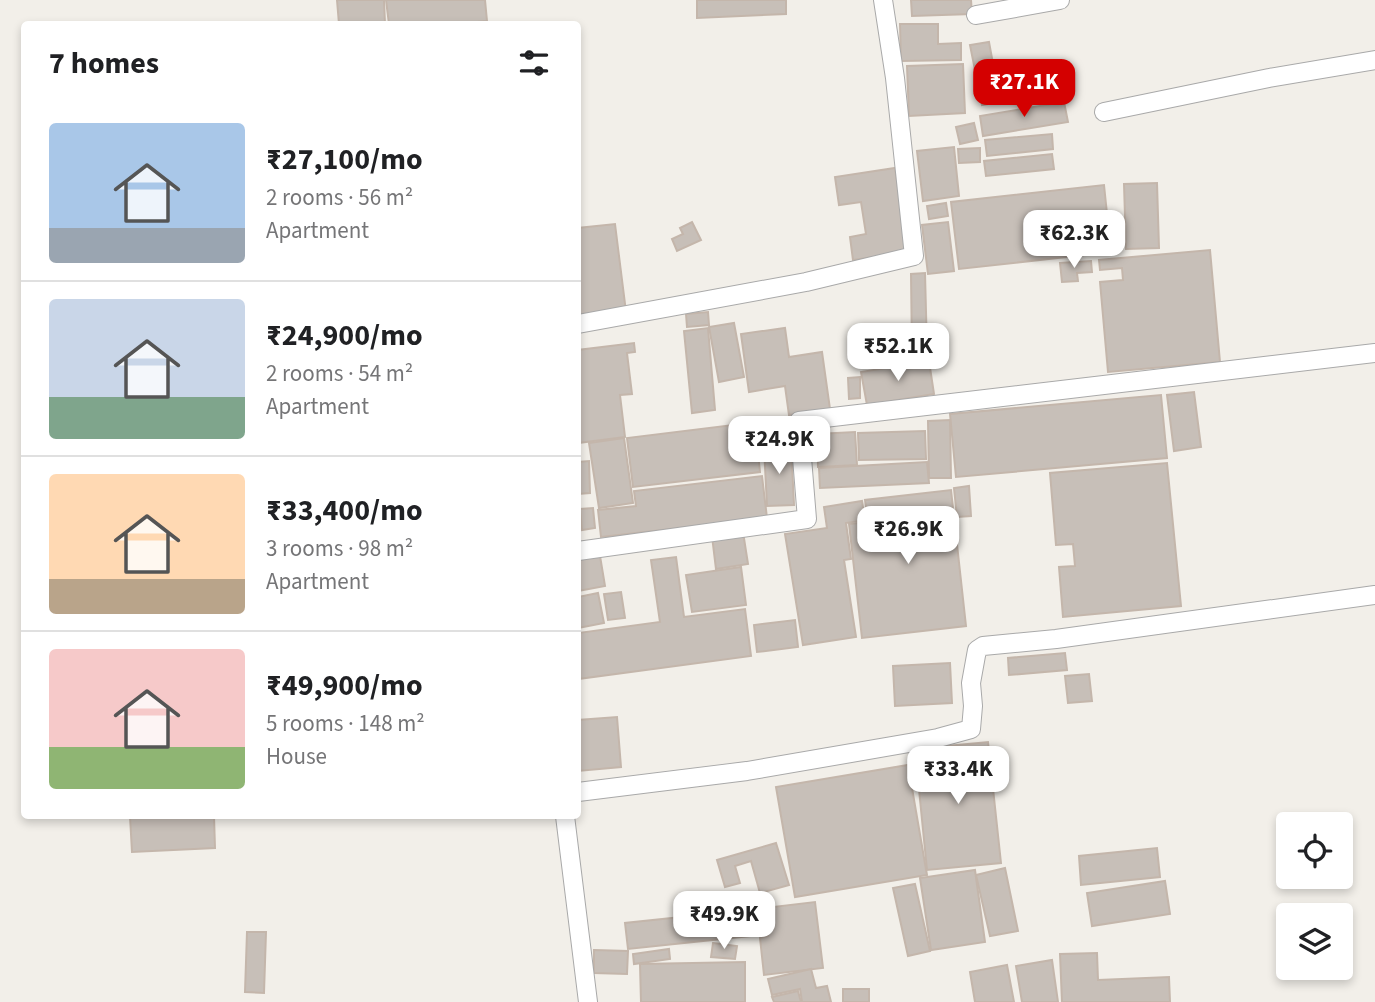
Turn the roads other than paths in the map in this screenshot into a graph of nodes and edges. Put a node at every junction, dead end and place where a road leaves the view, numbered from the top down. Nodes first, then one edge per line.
1 (883, 0) edge
2 (1060, 0) edge
3 (976, 15) dead end
4 (1375, 60) edge
5 (1104, 112) dead end
6 (581, 323) edge
7 (1375, 353) edge
8 (581, 551) edge
9 (1375, 596) edge
10 (581, 792) edge
11 (565, 819) edge
12 (588, 1002) edge

1 - 6 street
2 - 3 street
4 - 5 street
7 - 8 street
9 - 10 street
11 - 12 street

